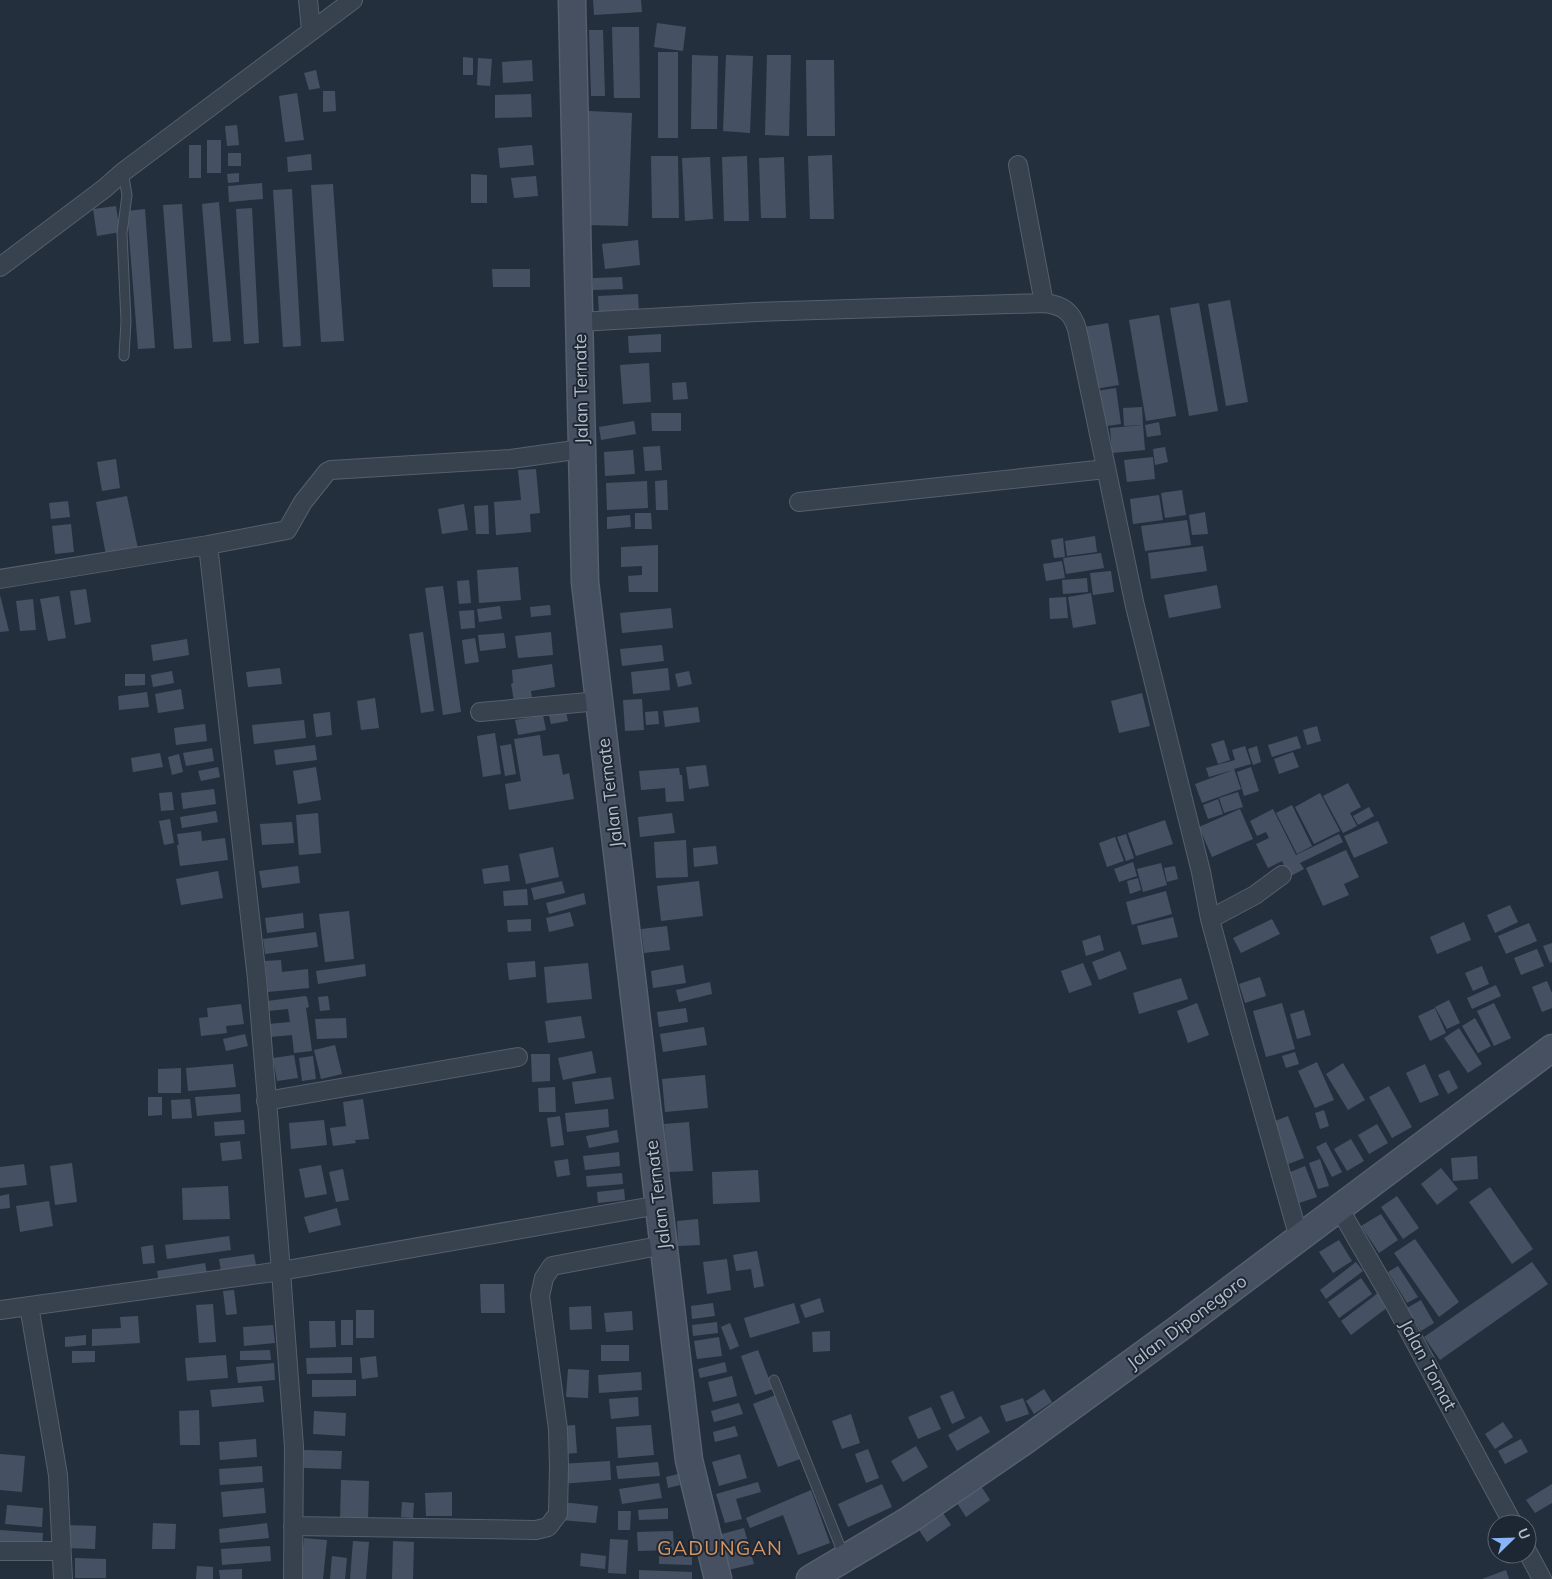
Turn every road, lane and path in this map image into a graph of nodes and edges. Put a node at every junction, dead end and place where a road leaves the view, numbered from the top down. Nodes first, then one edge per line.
1 (308, 0) edge
2 (353, 0) edge
3 (572, 0) edge
4 (311, 30) junction
5 (1018, 165) dead end
6 (123, 172) junction
7 (0, 266) edge
8 (1044, 303) junction
9 (579, 322) junction
10 (124, 356) dead end
11 (582, 449) junction
12 (1106, 469) junction
13 (799, 502) dead end
14 (208, 546) junction
15 (0, 579) edge
16 (599, 701) junction
17 (480, 712) dead end
18 (1282, 875) dead end
19 (1210, 919) junction
20 (1552, 1048) edge
21 (518, 1057) dead end
22 (266, 1101) junction
23 (659, 1205) junction
24 (1339, 1208) junction
25 (1299, 1238) junction
26 (664, 1245) junction
27 (281, 1271) junction
28 (29, 1306) junction
29 (0, 1310) edge
30 (774, 1380) dead end
31 (1508, 1514) edge
32 (294, 1526) junction
33 (0, 1551) edge
34 (61, 1551) junction
35 (845, 1558) junction
36 (1534, 1564) edge
37 (63, 1579) edge
38 (293, 1579) edge
39 (718, 1579) edge
40 (810, 1579) edge
41 (1542, 1579) edge

1 - 4 street
2 - 4 street
3 - 9 street, Jalan Ternate
4 - 6 street
5 - 8 street
6 - 7 street
6 - 10 lane
8 - 9 street
8 - 12 street
9 - 11 street, Jalan Ternate
11 - 14 street
11 - 16 street, Jalan Ternate
12 - 13 street
12 - 19 street
14 - 15 street
14 - 22 street
16 - 17 street
16 - 23 street, Jalan Ternate
18 - 19 street
19 - 25 street
20 - 24 street, Jalan Diponegoro
21 - 22 street
22 - 27 street
23 - 26 street, Jalan Ternate
23 - 27 street
24 - 25 street, Jalan Diponegoro
24 - 31 street, Jalan Tomat
25 - 35 street, Jalan Diponegoro
26 - 32 street
26 - 39 street, Jalan Ternate
27 - 28 street
27 - 32 street
28 - 29 street
28 - 34 street
30 - 35 lane
32 - 38 street
33 - 34 street
34 - 37 street
35 - 40 street, Jalan Diponegoro
36 - 41 street

